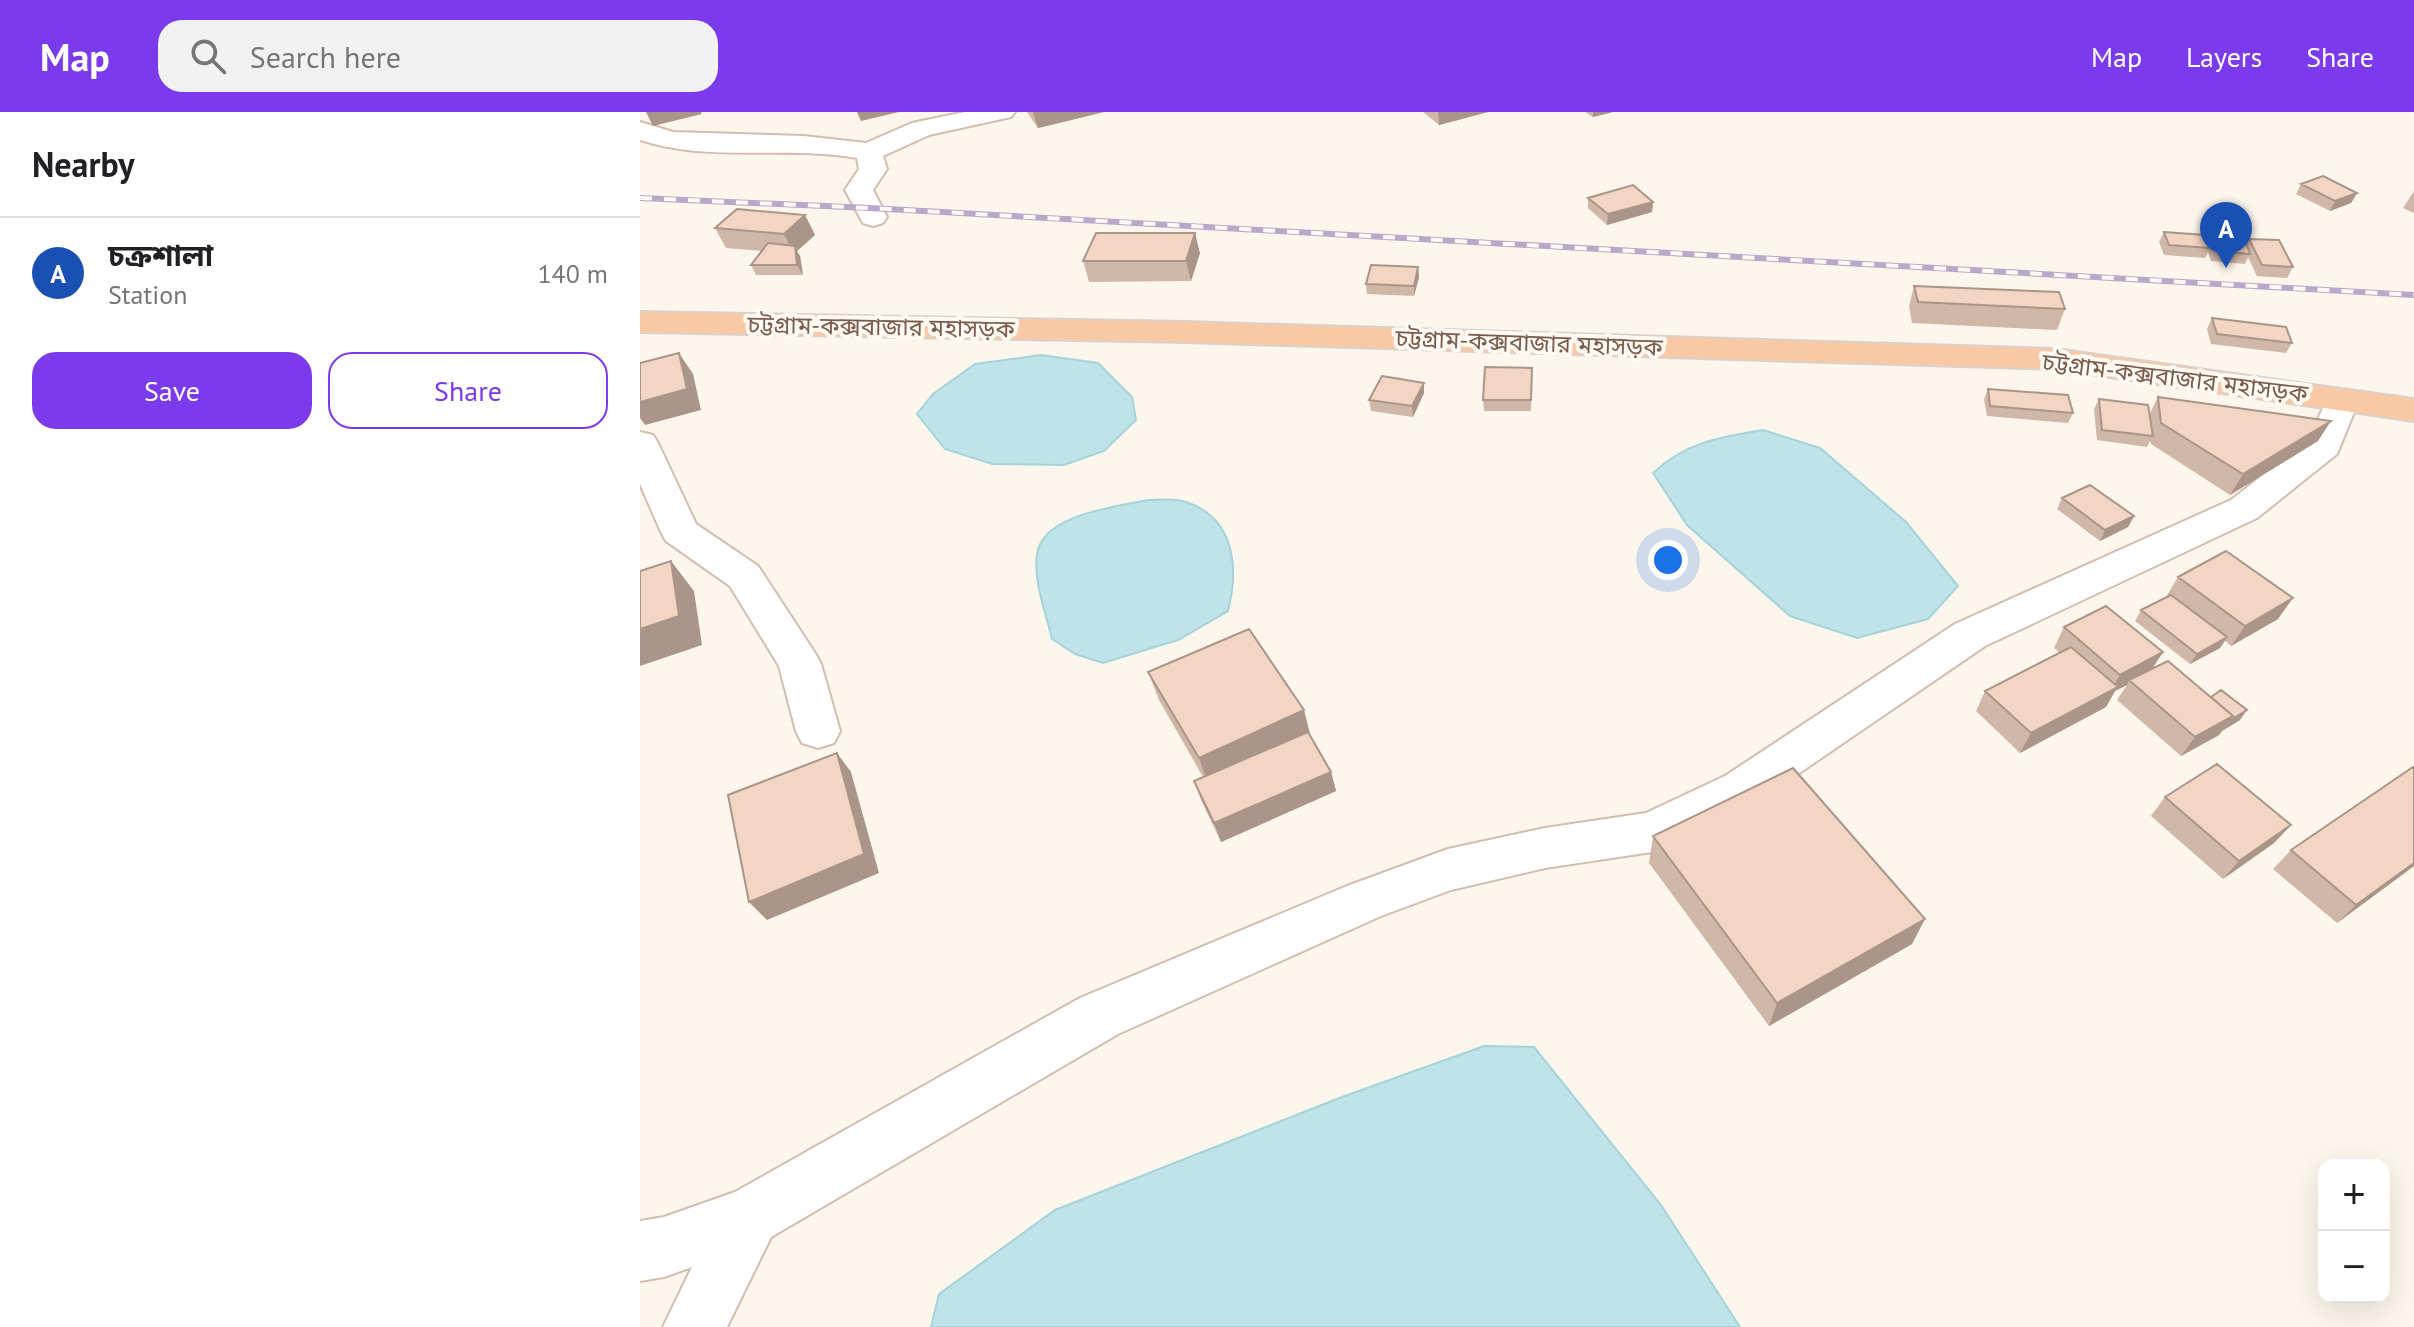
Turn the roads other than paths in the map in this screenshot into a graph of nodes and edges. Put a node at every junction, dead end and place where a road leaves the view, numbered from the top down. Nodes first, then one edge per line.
1 (1002, 112) edge
2 (640, 130) edge
3 (869, 152) junction
4 (873, 217) dead end
5 (640, 322) edge
6 (2342, 400) junction
7 (2414, 410) edge
8 (640, 443) edge
9 (818, 731) dead end
10 (750, 1216) junction
11 (640, 1251) edge
12 (694, 1327) edge

1 - 3 street
2 - 3 street
3 - 4 street
5 - 6 highway, চট্টগ্রাম-কক্সবাজার মহাসড়ক
6 - 7 highway, চট্টগ্রাম-কক্সবাজার মহাসড়ক
6 - 10 street
8 - 9 street
10 - 11 street
10 - 12 street

